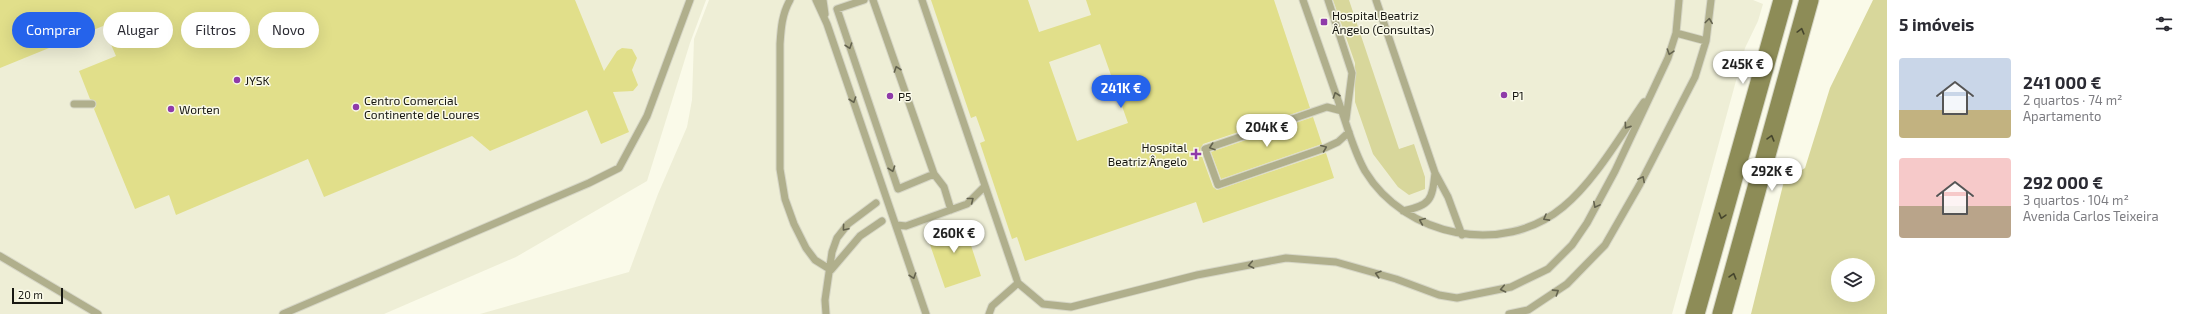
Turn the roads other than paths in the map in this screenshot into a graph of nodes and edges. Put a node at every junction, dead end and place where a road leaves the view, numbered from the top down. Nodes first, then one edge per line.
1 (690, 0) edge
2 (790, 0) edge
3 (816, 0) edge
4 (823, 0) edge
5 (864, 0) edge
6 (873, 0) edge
7 (922, 0) edge
8 (1303, 0) edge
9 (1328, 0) edge
10 (1376, 0) edge
11 (1679, 0) edge
12 (1711, 0) edge
13 (1783, 0) edge
14 (1809, 0) edge
15 (827, 24) junction
16 (1676, 33) junction
17 (1706, 41) junction
18 (1657, 82) junction
19 (74, 104) dead end
20 (92, 104) dead end
21 (1342, 111) junction
22 (1345, 121) junction
23 (1349, 132) junction
24 (1435, 173) junction
25 (934, 174) junction
26 (985, 186) junction
27 (876, 203) dead end
28 (952, 210) junction
29 (1403, 211) junction
30 (882, 221) dead end
31 (896, 225) junction
32 (1462, 234) junction
33 (0, 256) edge
34 (831, 270) junction
35 (1018, 283) junction
36 (98, 314) edge
37 (283, 314) edge
38 (826, 314) edge
39 (926, 314) edge
40 (989, 314) edge
41 (1509, 314) edge
42 (1695, 314) edge
43 (1722, 314) edge

1 - 37 lane
2 - 34 lane
3 - 15 lane
4 - 15 lane
5 -> 25 lane
25 -> 6 lane
7 - 26 lane
21 -> 8 lane
9 - 22 lane
10 - 24 lane
11 - 16 lane
17 -> 12 lane
13 -> 42 main road
43 -> 14 main road
15 -> 31 lane
16 - 17 lane
16 -> 18 lane
41 -> 17 lane
18 -> 32 lane
18 -> 35 lane
19 - 20 lane
21 - 22 lane
21 -> 23 lane
22 - 23 lane
23 - 29 lane
24 - 29 lane
24 - 32 lane
25 - 28 lane
28 -> 26 lane
26 - 35 lane
27 -> 34 lane
28 - 31 lane
32 -> 29 lane
30 - 34 lane
31 -> 39 lane
33 - 36 lane
34 - 38 lane
35 - 40 lane

